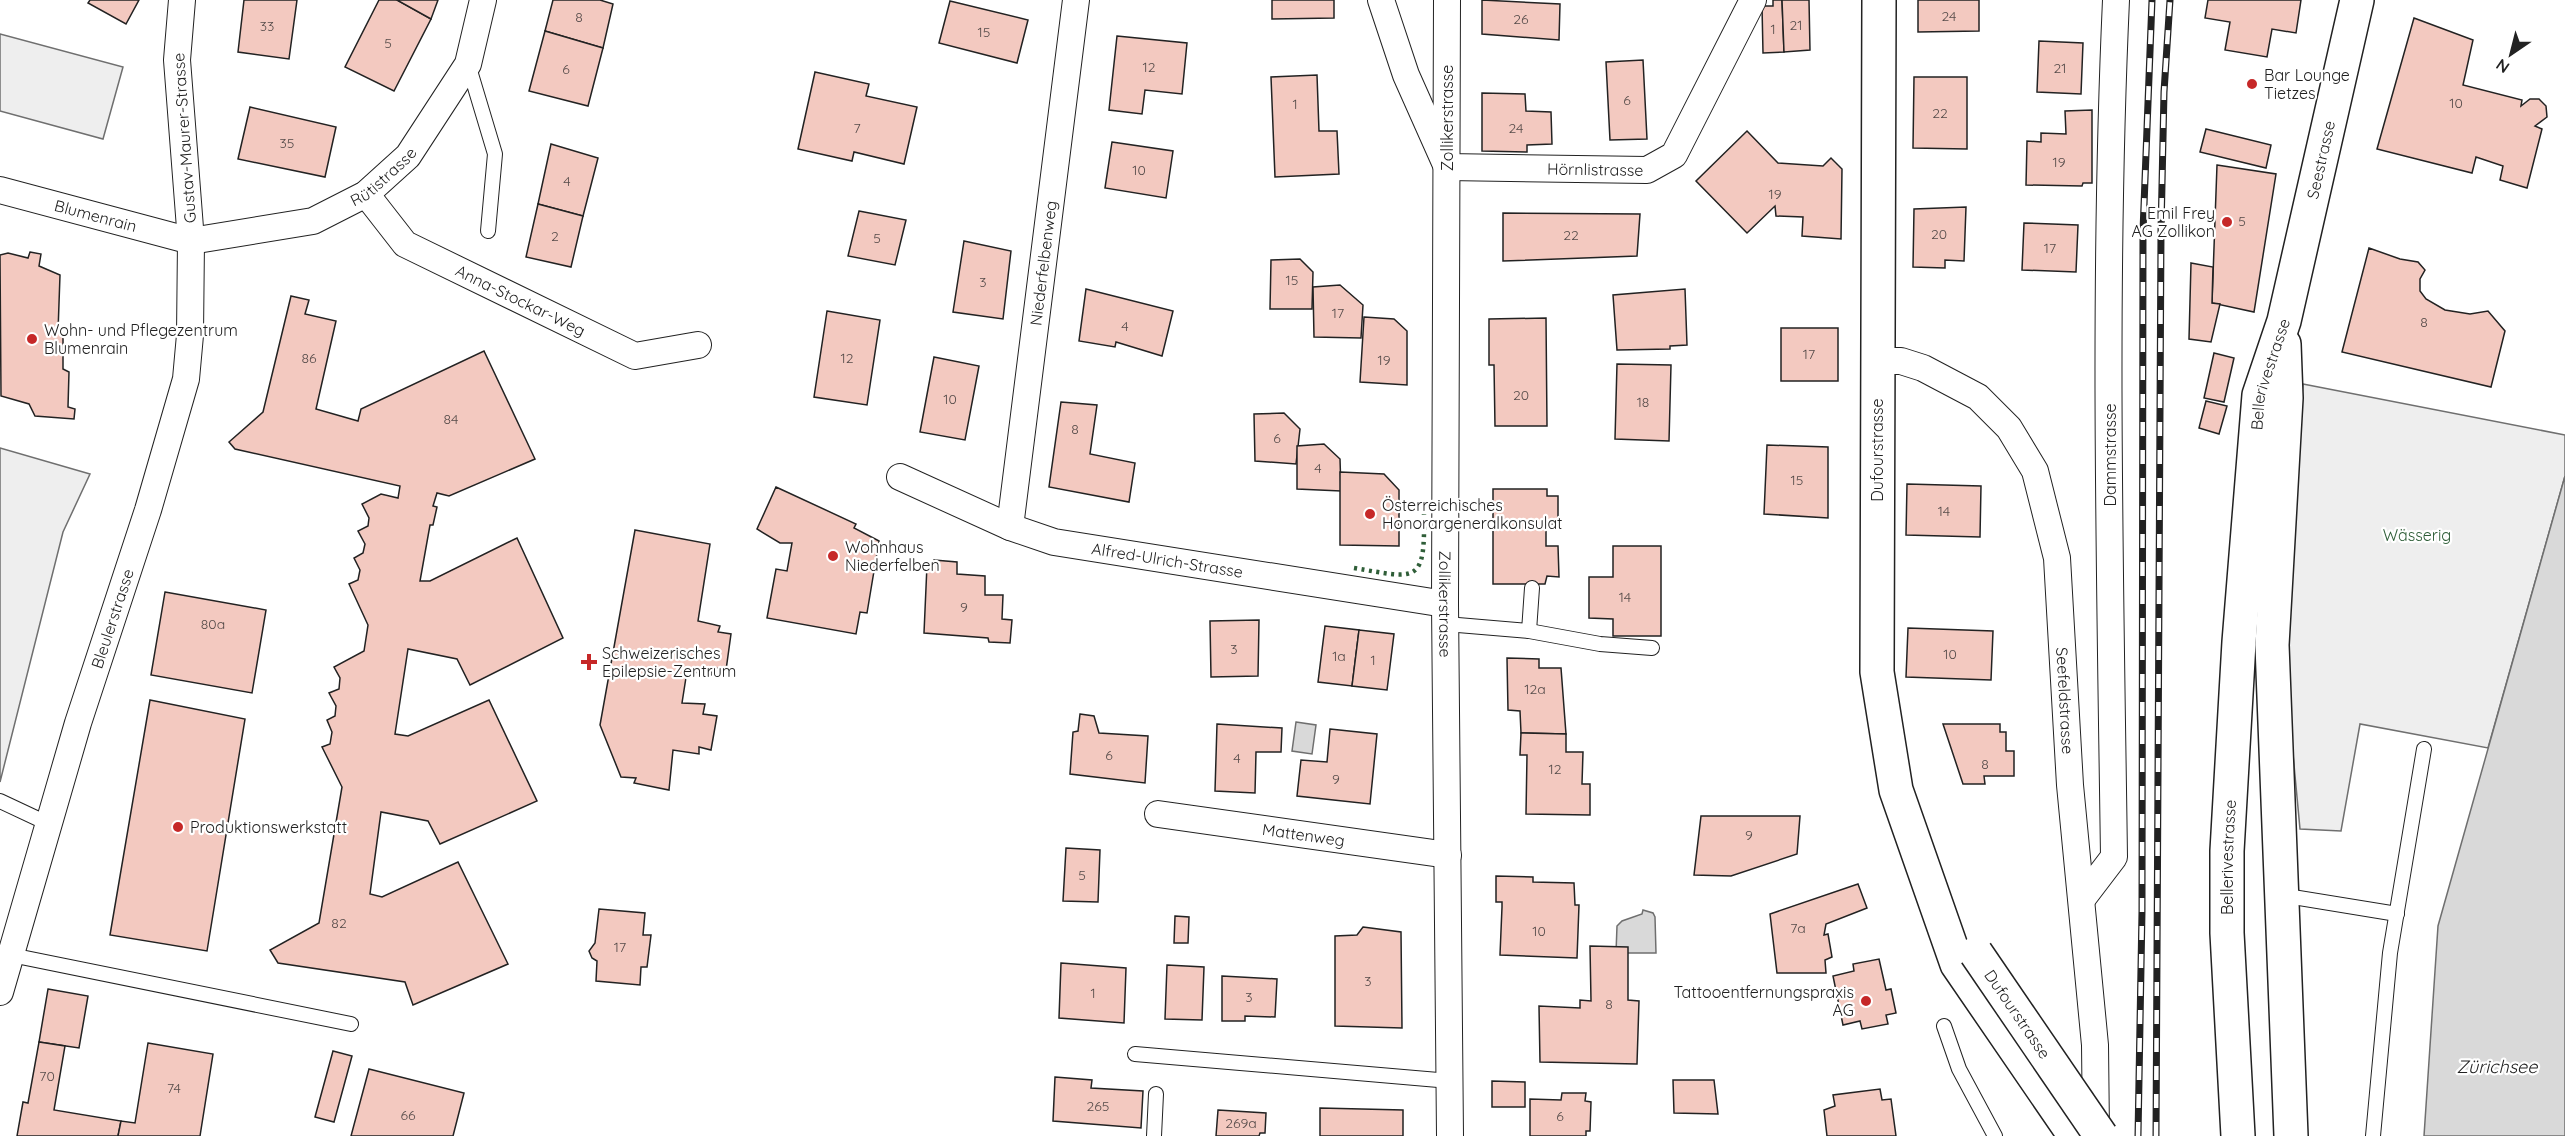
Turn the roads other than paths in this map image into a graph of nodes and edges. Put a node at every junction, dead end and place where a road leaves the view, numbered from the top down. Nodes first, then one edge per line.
1 (182, 0) edge
2 (483, 0) edge
3 (1076, 0) edge
4 (1381, 0) edge
5 (1447, 0) edge
6 (1753, 0) edge
7 (1879, 0) edge
8 (2116, 0) edge
9 (2357, 0) edge
10 (468, 63) junction
11 (1447, 167) junction
12 (0, 190) edge
13 (366, 194) junction
14 (488, 231) dead end
15 (191, 241) junction
16 (2284, 321) junction
17 (698, 345) dead end
18 (1877, 361) junction
19 (900, 477) dead end
20 (1010, 527) junction
21 (1532, 588) dead end
22 (1446, 614) junction
23 (1529, 631) junction
24 (1652, 648) dead end
25 (2424, 749) dead end
26 (0, 801) edge
27 (1158, 814) dead end
28 (49, 824) junction
29 (1448, 855) junction
30 (2282, 895) junction
31 (2082, 899) junction
32 (2397, 914) junction
33 (10, 954) junction
34 (1967, 958) junction
35 (0, 992) edge
36 (351, 1024) dead end
37 (1944, 1026) dead end
38 (1135, 1054) dead end
39 (1450, 1081) junction
40 (1156, 1094) dead end
41 (1154, 1136) edge
42 (1450, 1136) edge
43 (1995, 1136) edge
44 (2075, 1136) edge
45 (2096, 1136) edge
46 (2101, 1136) edge
47 (2238, 1136) edge
48 (2291, 1136) edge
49 (2373, 1136) edge

1 - 15 street, Gustav-Maurer-Strasse
2 - 10 street, Rütistrasse
3 - 20 street, Niederfelbenweg
4 - 11 street
5 - 11 street, Zollikerstrasse
6 - 11 street, Hörnlistrasse
7 - 18 main road, Dufourstrasse
8 - 31 street, Dammstrasse
9 - 16 main road, Seestrasse
10 - 13 street, Rütistrasse
10 - 14 lane
11 - 22 street, Zollikerstrasse
12 - 15 street, Blumenrain
13 - 15 street, Rütistrasse
13 - 17 street, Anna-Stockar-Weg
15 - 28 street, Bleulerstrasse
16 - 30 main road, Bellerivestrasse
16 - 47 main road, Bellerivestrasse
18 - 31 street, Seefeldstrasse
18 - 34 main road, Dufourstrasse
19 - 20 street, Alfred-Ulrich-Strasse
20 - 22 street, Alfred-Ulrich-Strasse
21 - 23 lane
22 - 23 lane
22 - 29 street, Zollikerstrasse
23 - 24 lane
25 - 32 lane
26 - 28 lane
27 - 29 street, Mattenweg
28 - 33 street, Bleulerstrasse
29 - 39 street, Zollikerstrasse
30 - 32 lane
30 - 48 main road, Bellerivestrasse
31 - 45 street, Seefeldstrasse
32 - 49 lane
33 - 35 street, Bleulerstrasse
33 - 36 lane
34 - 44 main road, Dufourstrasse
34 - 46 main road, Dufourstrasse, bridge
37 - 43 lane
38 - 39 lane
39 - 42 street, Zollikerstrasse
40 - 41 lane

